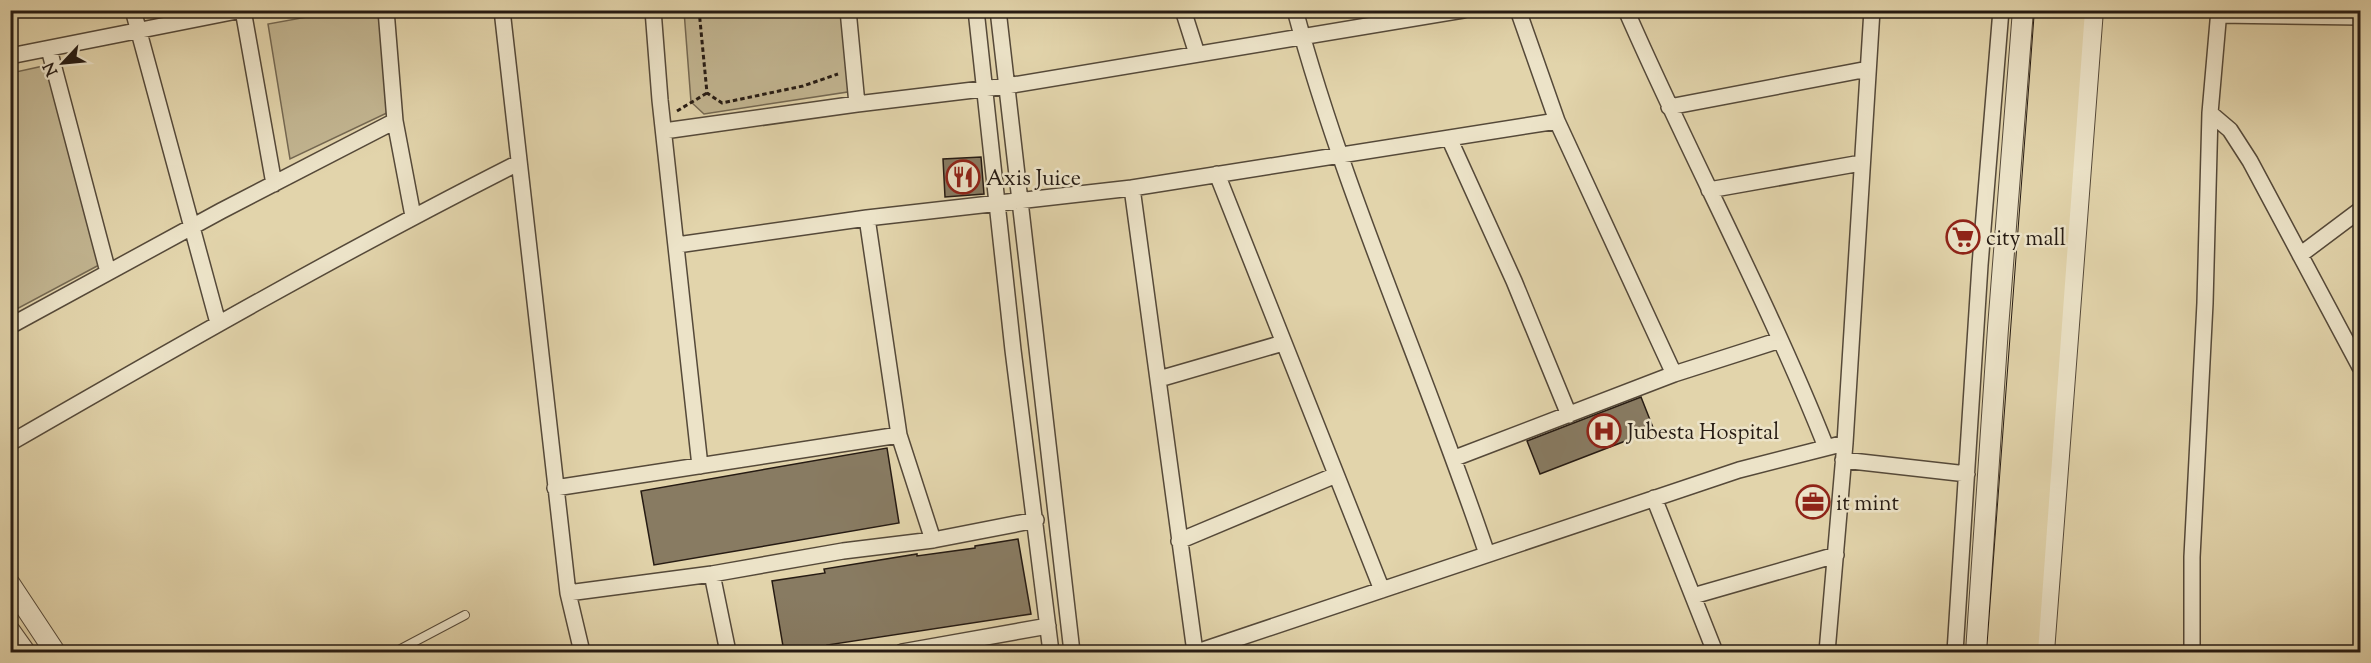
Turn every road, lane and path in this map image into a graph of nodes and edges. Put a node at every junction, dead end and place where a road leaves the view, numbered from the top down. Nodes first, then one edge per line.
1 (133, 10) edge
2 (242, 10) edge
3 (386, 10) edge
4 (502, 10) edge
5 (653, 10) edge
6 (699, 10) edge
7 (848, 10) edge
8 (976, 10) edge
9 (998, 10) edge
10 (1183, 10) edge
11 (1295, 10) edge
12 (1463, 10) edge
13 (1518, 10) edge
14 (1626, 10) edge
15 (1872, 10) edge
16 (2001, 10) edge
17 (2023, 10) edge
18 (2048, 10) edge
19 (2072, 10) edge
20 (2093, 10) edge
21 (1438, 13) edge
22 (2219, 13) edge
23 (2361, 17) edge
24 (137, 30) junction
25 (1302, 36) junction
26 (49, 49) junction
27 (1197, 54) junction
28 (10, 56) edge
29 (1868, 69) junction
30 (844, 72) dead end
31 (1007, 86) junction
32 (985, 89) junction
33 (707, 93) junction
34 (857, 104) junction
35 (1669, 107) junction
36 (2210, 113) junction
37 (395, 121) junction
38 (1557, 121) junction
39 (663, 125) junction
40 (1449, 138) junction
41 (1339, 155) junction
42 (518, 163) junction
43 (1861, 163) junction
44 (1217, 174) junction
45 (274, 184) junction
46 (1132, 188) junction
47 (1709, 190) junction
48 (1019, 202) junction
49 (997, 205) junction
50 (2361, 210) edge
51 (413, 216) junction
52 (867, 218) junction
53 (192, 228) junction
54 (677, 245) junction
55 (2300, 255) junction
56 (108, 272) junction
57 (218, 323) junction
58 (10, 327) edge
59 (1780, 340) junction
60 (1283, 343) junction
61 (2359, 360) edge
62 (1674, 374) junction
63 (1159, 379) junction
64 (1569, 415) junction
65 (899, 435) junction
66 (10, 443) edge
67 (1845, 443) junction
68 (1826, 447) junction
69 (1455, 458) junction
70 (1844, 460) junction
71 (700, 466) junction
72 (1967, 474) junction
73 (1336, 475) junction
74 (555, 488) junction
75 (1654, 498) junction
76 (1036, 520) junction
77 (933, 540) junction
78 (1179, 541) junction
79 (1487, 554) junction
80 (1836, 555) junction
81 (712, 574) junction
82 (10, 584) edge
83 (1382, 590) junction
84 (568, 593) junction
85 (1693, 596) junction
86 (465, 615) dead end
87 (1048, 626) junction
88 (10, 631) edge
89 (922, 651) edge
90 (25, 652) edge
91 (55, 652) edge
92 (395, 652) edge
93 (582, 652) edge
94 (728, 652) edge
95 (902, 652) edge
96 (1051, 652) edge
97 (1072, 652) edge
98 (1196, 652) edge
99 (1715, 652) edge
100 (1827, 652) edge
101 (1955, 652) edge
102 (1976, 652) edge
103 (2000, 652) edge
104 (2025, 652) edge
105 (2044, 652) edge
106 (2192, 652) edge

1 - 24 street
2 - 24 street
2 - 45 street
3 - 37 street
4 - 42 street
5 - 39 street
6 - 33 path
7 - 34 street
8 - 32 street
9 - 31 street
10 - 27 street
11 - 25 street
12 - 21 street
13 - 38 street
14 - 35 street
15 - 29 street
16 - 72 street
17 - 102 street
18 - 103 highway
19 - 104 highway
20 - 105 street
21 - 25 street
22 - 23 street
22 - 36 street
24 - 26 street
24 - 53 street
25 - 27 street
25 - 41 street
26 - 28 street
26 - 56 street
27 - 31 street
29 - 35 street
29 - 43 street
30 - 33 path
31 - 32 street
31 - 48 street
32 - 34 street
32 - 49 street
33 - 39 path
34 - 39 street
35 - 47 street
36 - 55 street
36 - 106 street
37 - 45 street
37 - 51 street
38 - 40 street
38 - 62 street
39 - 54 street
40 - 41 street
40 - 64 street
41 - 44 street
41 - 69 street
42 - 51 street
42 - 74 street
43 - 47 street
43 - 67 street
44 - 46 street
44 - 60 street
45 - 53 street
46 - 48 street
46 - 63 street
47 - 59 street
48 - 49 street
48 - 97 street
49 - 52 street
49 - 76 street
50 - 55 street
51 - 57 street
52 - 54 street
52 - 65 street
53 - 56 street
53 - 57 street
54 - 71 street
55 - 61 street
56 - 58 street
57 - 66 street
59 - 62 street
59 - 68 street
60 - 63 street
60 - 73 street
62 - 64 street
63 - 78 street
64 - 69 street
65 - 71 street
65 - 77 street
67 - 68 street
67 - 70 street
68 - 75 street
69 - 79 street
70 - 72 street
70 - 80 street
71 - 74 street
72 - 101 street
73 - 78 street
73 - 83 street
74 - 84 street
75 - 79 street
75 - 85 street
76 - 77 street
76 - 87 street
77 - 81 street
78 - 98 street
79 - 83 street
80 - 85 street
80 - 100 street
81 - 84 street
81 - 94 street
82 - 91 street
83 - 98 street
84 - 93 street
85 - 99 street
86 - 92 lane
87 - 89 street
87 - 96 street
88 - 90 street
89 - 95 street

